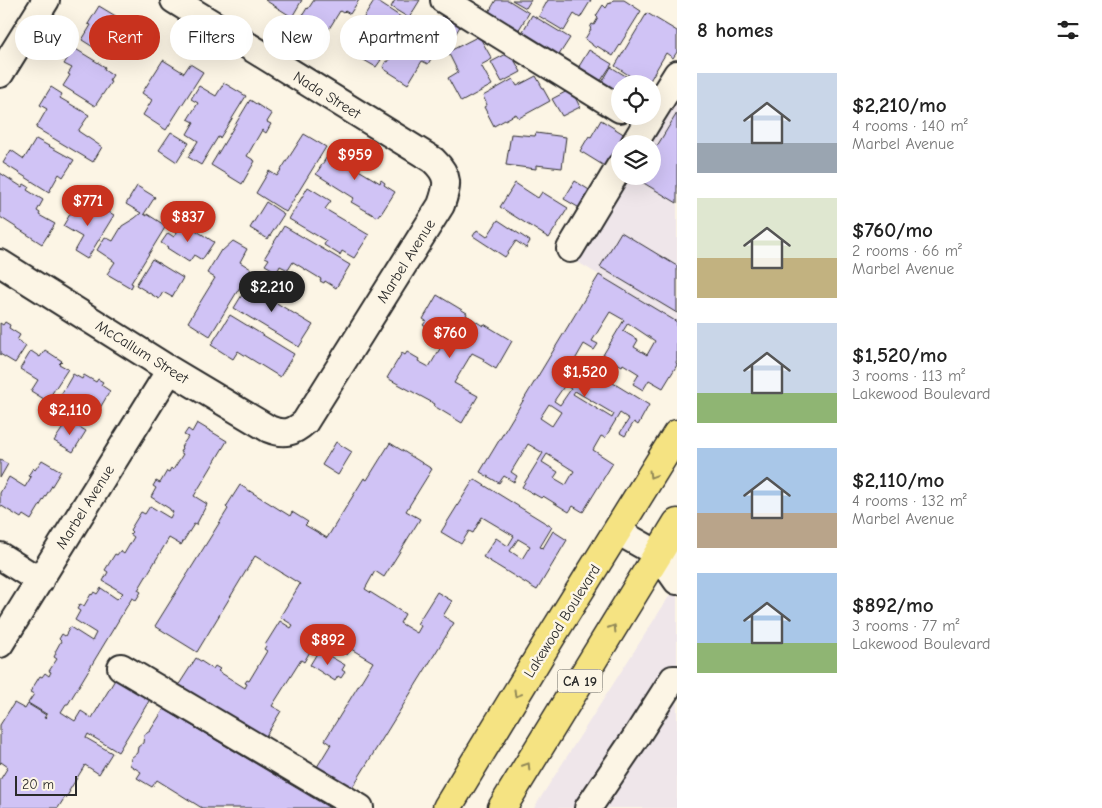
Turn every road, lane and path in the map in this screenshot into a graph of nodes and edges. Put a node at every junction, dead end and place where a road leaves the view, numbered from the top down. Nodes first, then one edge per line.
1 (46, 0) edge
2 (174, 0) edge
3 (444, 0) edge
4 (0, 74) edge
5 (677, 74) edge
6 (661, 97) edge
7 (611, 103) edge
8 (446, 180) joint
9 (611, 181) edge
10 (570, 249) dead end
11 (0, 263) edge
12 (170, 370) junction
13 (288, 433) joint
14 (677, 434) edge
15 (677, 523) edge
16 (618, 531) junction
17 (0, 556) edge
18 (667, 557) edge
19 (40, 580) junction
20 (677, 582) edge
21 (0, 644) edge
22 (121, 667) dead end
23 (677, 679) edge
24 (360, 808) edge
25 (447, 808) edge
26 (502, 808) edge
27 (588, 808) edge

1 - 4 street
2 - 8 street, Nada Street
3 - 7 street
5 - 6 street
8 - 13 street, Marbel Avenue
9 - 10 street
11 - 12 street, McCallum Street
12 - 13 street, McCallum Street
12 - 19 street, Marbel Avenue
14 -> 16 main road, Lakewood Boulevard / CA 19
15 - 18 main road, CA 19
16 - 18 street
16 -> 25 main road, Lakewood Boulevard / CA 19
17 - 19 street
18 - 20 street
26 -> 18 main road, CA 19
19 - 21 street, Marbel Avenue
22 - 24 street
23 - 27 street

